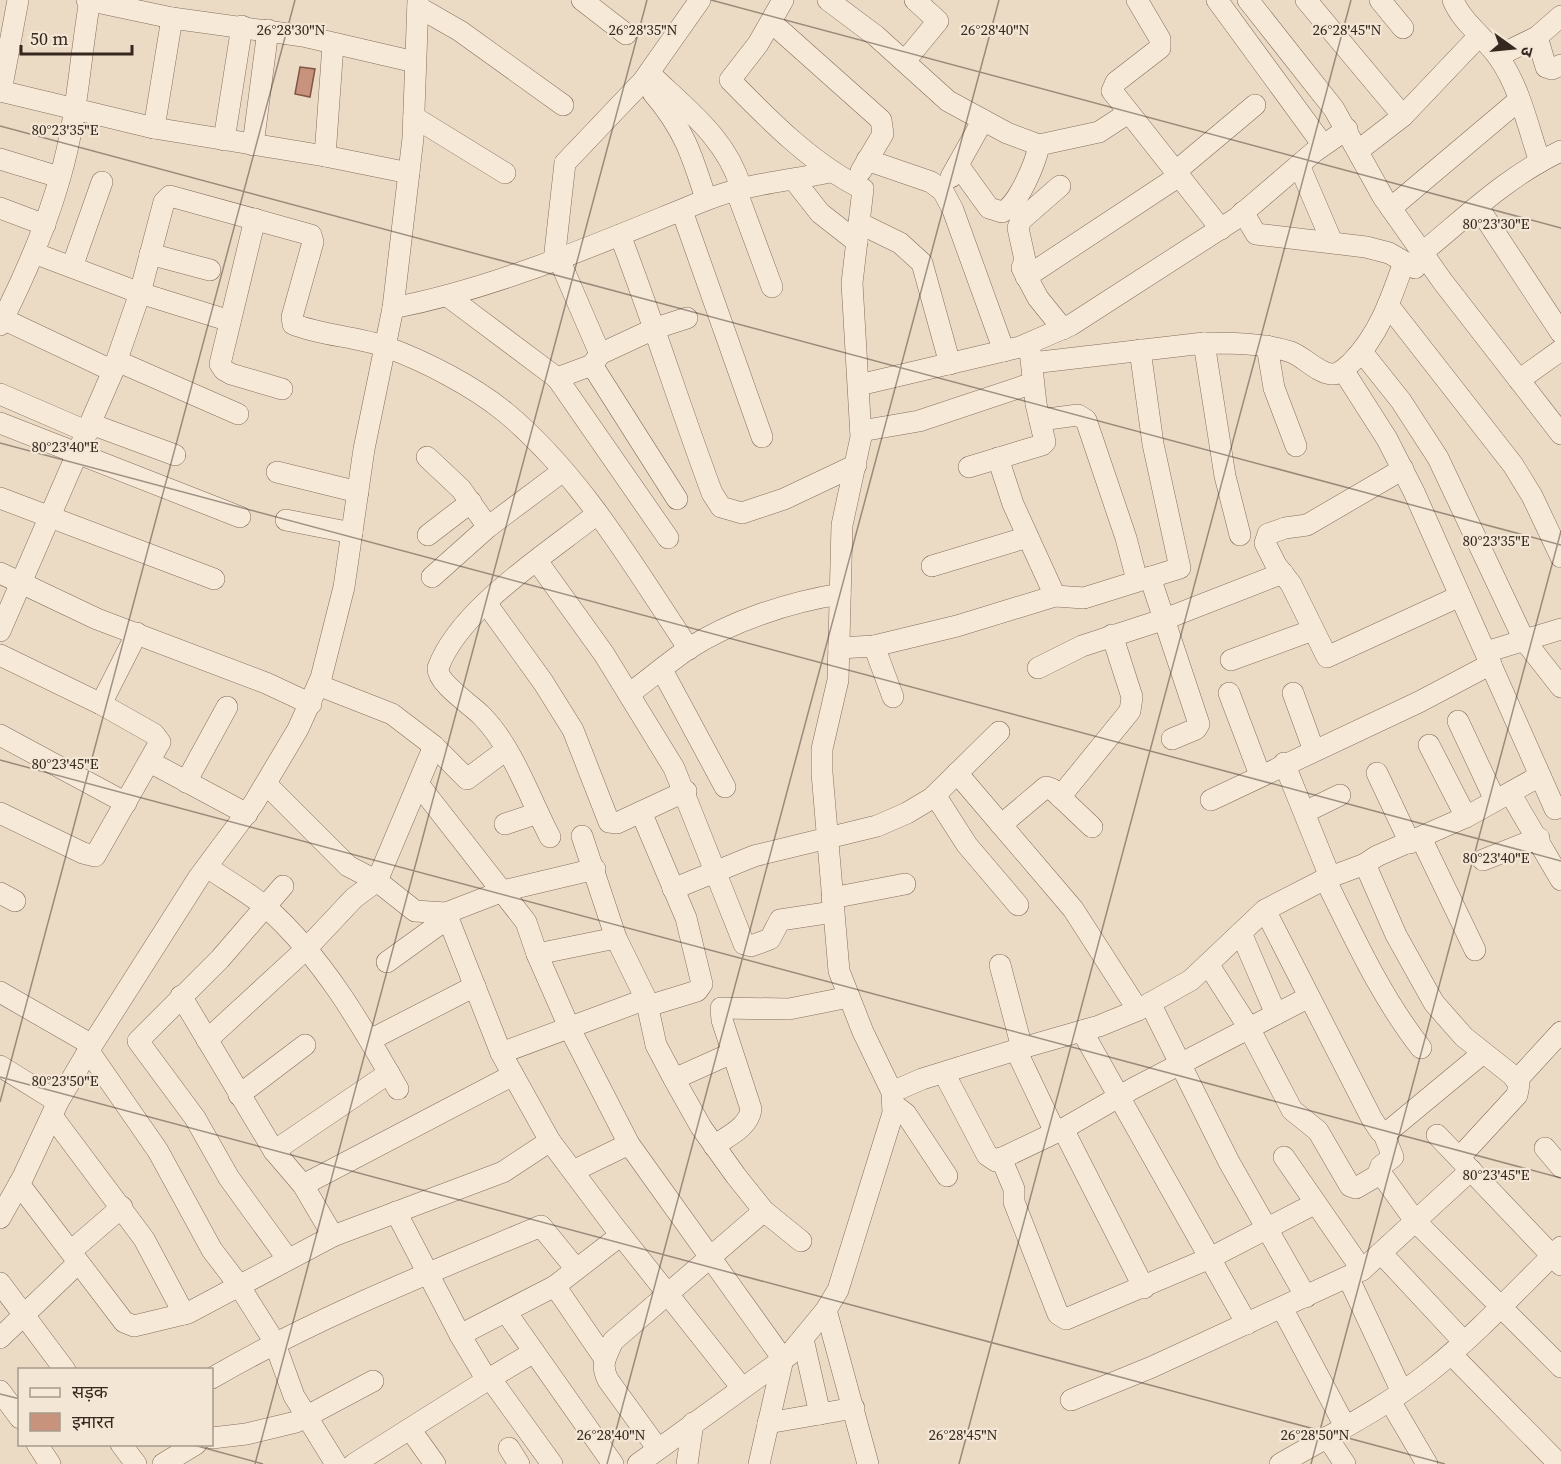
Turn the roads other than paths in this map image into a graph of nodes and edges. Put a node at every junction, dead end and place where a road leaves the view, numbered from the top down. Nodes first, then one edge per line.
1 (18, 0) edge
2 (89, 0) edge
3 (582, 0) edge
4 (783, 0) edge
5 (828, 0) edge
6 (915, 0) edge
7 (1137, 0) edge
8 (1217, 0) edge
9 (1248, 0) edge
10 (1306, 0) edge
11 (1380, 0) edge
12 (1453, 0) edge
13 (697, 1) edge
14 (418, 3) edge
15 (1561, 16) edge
16 (172, 18) junction
17 (771, 22) junction
18 (242, 26) junction
19 (1403, 28) dead end
20 (268, 30) junction
21 (626, 34) dead end
22 (1479, 36) junction
23 (1537, 37) junction
24 (333, 45) junction
25 (1498, 56) junction
26 (905, 61) junction
27 (415, 62) junction
28 (1561, 65) edge
29 (646, 77) junction
30 (0, 91) edge
31 (1519, 100) junction
32 (563, 105) dead end
33 (1255, 105) dead end
34 (74, 110) junction
35 (1128, 114) junction
36 (1403, 116) junction
37 (414, 117) junction
38 (983, 120) junction
39 (154, 128) junction
40 (1347, 129) junction
41 (224, 140) junction
42 (253, 145) junction
43 (1038, 145) junction
44 (1323, 145) junction
45 (1359, 150) junction
46 (1561, 151) edge
47 (325, 156) junction
48 (0, 159) edge
49 (867, 160) junction
50 (1540, 162) junction
51 (958, 165) junction
52 (1299, 165) junction
53 (830, 172) junction
54 (409, 173) junction
55 (505, 173) dead end
56 (1177, 174) junction
57 (59, 177) junction
58 (794, 180) junction
59 (102, 182) dead end
60 (852, 184) junction
61 (1060, 186) dead end
62 (739, 189) junction
63 (943, 191) junction
64 (706, 199) junction
65 (1478, 207) junction
66 (0, 208) edge
67 (1391, 208) junction
68 (682, 211) junction
69 (1243, 212) junction
70 (255, 219) junction
71 (45, 225) junction
72 (1221, 229) junction
73 (858, 233) junction
74 (621, 235) junction
75 (1332, 242) junction
76 (1423, 252) junction
77 (34, 253) junction
78 (150, 254) junction
79 (556, 260) junction
80 (1404, 262) junction
81 (72, 267) junction
82 (210, 270) dead end
83 (1438, 275) junction
84 (1026, 277) junction
85 (772, 287) dead end
86 (140, 293) junction
87 (449, 297) junction
88 (6, 298) edge
89 (1388, 305) junction
90 (393, 308) junction
91 (687, 318) dead end
92 (230, 321) junction
93 (2, 322) edge
94 (656, 328) junction
95 (1063, 329) junction
96 (1561, 333) edge
97 (1204, 343) junction
98 (385, 346) junction
99 (1267, 346) junction
100 (1140, 350) junction
101 (1561, 350) edge
102 (1004, 351) junction
103 (1362, 352) junction
104 (596, 359) junction
105 (1032, 363) junction
106 (950, 364) junction
107 (115, 366) junction
108 (1343, 370) junction
109 (557, 378) junction
110 (1519, 380) junction
111 (859, 385) junction
112 (282, 389) dead end
113 (0, 394) edge
114 (238, 414) dead end
115 (1040, 420) junction
116 (0, 423) edge
117 (89, 428) junction
118 (861, 431) junction
119 (1561, 434) edge
120 (762, 437) dead end
121 (1296, 446) dead end
122 (175, 454) dead end
123 (78, 456) junction
124 (427, 457) dead end
125 (998, 459) junction
126 (856, 465) junction
127 (969, 467) dead end
128 (1403, 469) junction
129 (562, 471) junction
130 (278, 472) dead end
131 (358, 492) junction
132 (0, 498) edge
133 (677, 499) dead end
134 (471, 502) junction
135 (597, 514) junction
136 (50, 517) junction
137 (240, 517) dead end
138 (286, 520) dead end
139 (488, 527) junction
140 (352, 533) junction
141 (428, 535) dead end
142 (1240, 535) dead end
143 (1028, 537) junction
144 (668, 538) dead end
145 (1561, 557) edge
146 (537, 561) junction
147 (932, 566) dead end
148 (0, 573) edge
149 (1283, 573) junction
150 (432, 577) dead end
151 (1143, 578) junction
152 (214, 579) dead end
153 (21, 582) junction
154 (840, 594) junction
155 (1055, 596) junction
156 (1460, 596) junction
157 (486, 603) junction
158 (1165, 619) junction
159 (1561, 628) edge
160 (1314, 630) junction
161 (0, 631) edge
162 (137, 633) junction
163 (1112, 635) junction
164 (1524, 640) junction
165 (874, 646) junction
166 (689, 648) junction
167 (839, 648) junction
168 (0, 655) edge
169 (1489, 658) junction
170 (1231, 660) dead end
171 (1038, 668) dead end
172 (662, 670) junction
173 (1561, 687) edge
174 (1229, 693) dead end
175 (1293, 693) dead end
176 (315, 694) junction
177 (629, 694) junction
178 (893, 697) dead end
179 (101, 704) junction
180 (227, 707) dead end
181 (1458, 721) dead end
182 (999, 732) dead end
183 (0, 735) edge
184 (1172, 739) dead end
185 (1430, 745) dead end
186 (434, 746) junction
187 (506, 750) junction
188 (1314, 751) junction
189 (150, 762) junction
190 (1284, 764) junction
191 (957, 773) junction
192 (1377, 773) dead end
193 (1260, 776) junction
194 (1538, 777) junction
195 (186, 782) junction
196 (266, 784) junction
197 (419, 785) junction
198 (725, 787) dead end
199 (686, 791) junction
200 (935, 795) junction
201 (1340, 795) dead end
202 (1060, 797) junction
203 (1503, 797) junction
204 (1211, 800) dead end
205 (126, 803) junction
206 (1554, 809) dead end
207 (641, 812) junction
208 (1305, 812) junction
209 (0, 813) edge
210 (538, 813) junction
211 (246, 814) junction
212 (1466, 817) junction
213 (505, 824) dead end
214 (1001, 825) junction
215 (1092, 827) dead end
216 (582, 836) dead end
217 (550, 837) dead end
218 (1539, 838) junction
219 (827, 840) junction
220 (1415, 840) junction
221 (1483, 860) dead end
222 (1365, 864) junction
223 (207, 867) junction
224 (595, 869) junction
225 (717, 869) junction
226 (1328, 878) junction
227 (1561, 880) edge
228 (377, 881) junction
229 (905, 884) dead end
230 (283, 886) dead end
231 (673, 889) junction
232 (503, 891) junction
233 (832, 905) junction
234 (1018, 905) dead end
235 (266, 908) junction
236 (1265, 910) junction
237 (447, 916) junction
238 (1241, 933) junction
239 (616, 938) junction
240 (306, 949) junction
241 (1475, 951) dead end
242 (537, 954) junction
243 (387, 962) dead end
244 (1208, 964) junction
245 (1000, 965) dead end
246 (475, 986) junction
247 (0, 992) edge
248 (181, 996) junction
249 (1309, 996) junction
250 (849, 997) junction
251 (647, 1002) junction
252 (1144, 1006) junction
253 (1276, 1014) junction
254 (569, 1027) junction
255 (1249, 1028) junction
256 (1082, 1031) junction
257 (1561, 1032) edge
258 (207, 1040) junction
259 (370, 1040) junction
260 (305, 1045) dead end
261 (90, 1048) junction
262 (1421, 1048) dead end
263 (1019, 1049) junction
264 (501, 1053) junction
265 (732, 1053) junction
266 (1483, 1053) junction
267 (1182, 1063) junction
268 (0, 1066) edge
269 (944, 1073) junction
270 (513, 1075) junction
271 (674, 1079) junction
272 (1517, 1080) junction
273 (239, 1095) junction
274 (1120, 1095) junction
275 (892, 1098) junction
276 (55, 1109) junction
277 (1059, 1131) junction
278 (1383, 1132) junction
279 (1437, 1135) dead end
280 (550, 1141) junction
281 (629, 1144) junction
282 (714, 1146) junction
283 (1545, 1148) dead end
284 (274, 1151) junction
285 (1284, 1157) dead end
286 (1001, 1158) junction
287 (1465, 1164) junction
288 (1561, 1167) edge
289 (573, 1171) junction
290 (1380, 1174) junction
291 (947, 1176) dead end
292 (19, 1184) junction
293 (303, 1185) junction
294 (1314, 1204) junction
295 (122, 1207) junction
296 (765, 1211) junction
297 (396, 1212) junction
298 (0, 1218) edge
299 (1416, 1222) junction
300 (1268, 1228) junction
301 (621, 1235) junction
302 (333, 1236) junction
303 (801, 1241) dead end
304 (1382, 1254) junction
305 (1558, 1256) edge
306 (75, 1257) junction
307 (287, 1258) junction
308 (712, 1258) junction
309 (1210, 1258) junction
310 (576, 1269) junction
311 (430, 1274) junction
312 (1355, 1274) junction
313 (0, 1283) edge
314 (238, 1284) junction
315 (555, 1286) junction
316 (1144, 1288) junction
317 (668, 1296) junction
318 (1306, 1297) junction
319 (1501, 1306) junction
320 (1282, 1308) junction
321 (826, 1310) junction
322 (506, 1312) junction
323 (184, 1314) junction
324 (25, 1316) junction
325 (1247, 1324) junction
326 (460, 1335) junction
327 (0, 1338) edge
328 (803, 1340) junction
329 (274, 1341) junction
330 (1457, 1348) junction
331 (534, 1352) junction
332 (605, 1359) junction
333 (783, 1359) junction
334 (1561, 1366) edge
335 (64, 1368) edge
336 (213, 1377) edge
337 (489, 1379) junction
338 (373, 1381) dead end
339 (742, 1388) junction
340 (0, 1391) edge
341 (1396, 1396) junction
342 (1071, 1400) dead end
343 (854, 1408) junction
344 (820, 1414) junction
345 (18, 1415) edge
346 (306, 1416) junction
347 (693, 1423) junction
348 (768, 1423) junction
349 (410, 1429) junction
350 (1336, 1431) junction
351 (213, 1438) edge
352 (38, 1446) edge
353 (122, 1446) edge
354 (193, 1446) edge
355 (658, 1449) junction
356 (50, 1464) edge
357 (136, 1464) edge
358 (163, 1464) edge
359 (336, 1464) edge
360 (354, 1464) edge
361 (435, 1464) edge
362 (552, 1464) edge
363 (613, 1464) edge
364 (638, 1464) edge
365 (687, 1464) edge
366 (759, 1464) edge
367 (868, 1464) edge
368 (1280, 1464) edge
369 (1345, 1464) edge
370 (1427, 1464) edge
371 (1559, 1464) edge

1 - 30 street
2 - 16 street
2 - 34 street
3 - 21 street
4 - 17 street
5 - 26 street
6 - 26 street
7 - 35 street
8 - 44 street
9 - 40 street
10 - 36 street
11 - 19 street
12 - 22 street
13 - 29 street
14 - 27 street
14 - 32 street
15 - 23 street
16 - 18 street
16 - 39 street
17 - 49 street
17 - 53 street
18 - 20 street
18 - 41 street
20 - 24 street
20 - 42 street
22 - 25 street
22 - 36 street
23 - 25 street
23 - 28 street
24 - 27 street
24 - 47 street
25 - 31 street
26 - 38 street
27 - 37 street
29 - 62 street
29 - 64 street
29 - 79 street
30 - 34 street
31 - 50 street
31 - 67 street
33 - 56 street
34 - 39 street
34 - 57 street
35 - 43 street
35 - 56 street
36 - 45 street
37 - 54 street
37 - 55 street
38 - 43 street
38 - 51 street
39 - 41 street
40 - 44 street
40 - 45 street
41 - 42 street
42 - 47 street
43 - 51 street
44 - 52 street
45 - 67 street
46 - 50 street
47 - 54 street
48 - 57 street
49 - 60 street
49 - 63 street
50 - 65 street
51 - 63 street
52 - 69 street
52 - 75 street
53 - 58 street
53 - 60 street
54 - 90 street
56 - 72 street
56 - 84 street
57 - 71 street
58 - 62 street
58 - 73 street
59 - 81 street
60 - 73 street
61 - 84 street
62 - 64 street
62 - 85 street
63 - 102 street
64 - 68 street
65 - 76 street
65 - 96 street
66 - 71 street
67 - 76 street
68 - 74 street
68 - 120 street
69 - 72 street
69 - 75 street
70 - 78 street
70 - 92 street
70 - 98 street
71 - 77 street
72 - 95 street
73 - 106 street
73 - 111 street
74 - 79 street
74 - 94 street
75 - 80 street
76 - 83 street
77 - 81 street
77 - 88 street
78 - 82 street
78 - 86 street
79 - 87 street
79 - 104 street
80 - 83 street
80 - 89 street
81 - 86 street
83 - 110 street
84 - 95 street
86 - 92 street
86 - 107 street
87 - 90 street
87 - 109 street
88 - 93 street
89 - 103 street
89 - 145 street
90 - 98 street
91 - 94 street
92 - 112 street
93 - 107 street
94 - 104 street
94 - 126 street
95 - 105 street
97 - 99 street
97 - 100 street
97 - 142 street
98 - 129 street
98 - 131 street
99 - 108 street
99 - 121 street
100 - 105 street
100 - 151 street
101 - 110 street
102 - 105 street
102 - 106 street
103 - 108 street
103 - 164 street
104 - 109 street
104 - 133 street
105 - 115 street
105 - 118 street
106 - 111 street
107 - 114 street
107 - 117 street
108 - 128 street
109 - 144 street
110 - 119 street
111 - 118 street
113 - 117 street
115 - 125 street
115 - 151 street
116 - 123 street
117 - 122 street
117 - 123 street
118 - 126 street
123 - 136 street
123 - 137 street
124 - 134 street
125 - 127 street
125 - 143 street
126 - 154 street
128 - 149 street
128 - 156 street
129 - 135 street
129 - 139 street
130 - 131 street
131 - 140 street
132 - 136 street
134 - 139 street
134 - 141 street
135 - 146 street
135 - 166 street
136 - 152 street
136 - 153 street
138 - 140 street
139 - 150 street
140 - 176 street
143 - 147 street
143 - 155 street
146 - 157 street
146 - 177 street
148 - 153 street
149 - 158 street
149 - 160 street
151 - 155 street
151 - 158 street
153 - 161 street
153 - 162 street
154 - 166 street
154 - 167 street
155 - 165 street
156 - 160 street
156 - 169 street
157 - 187 street
157 - 207 street
158 - 163 street
158 - 184 street
159 - 164 street
160 - 170 street
162 - 176 street
162 - 179 street
163 - 171 street
163 - 202 street
164 - 169 street
164 - 173 street
165 - 167 street
165 - 178 street
166 - 172 street
167 - 219 street
168 - 179 street
169 - 188 street
169 - 194 street
172 - 177 street
172 - 198 street
174 - 193 street
175 - 188 street
176 - 186 street
176 - 196 street
177 - 199 street
179 - 189 street
180 - 195 street
181 - 203 street
182 - 191 street
183 - 205 street
185 - 212 street
186 - 187 street
186 - 197 street
187 - 210 street
188 - 190 street
189 - 195 street
189 - 205 street
190 - 193 street
190 - 208 street
191 - 200 street
191 - 214 street
192 - 220 street
193 - 204 street
194 - 203 street
194 - 206 street
195 - 211 street
196 - 211 street
196 - 228 street
197 - 228 street
197 - 232 street
199 - 207 street
199 - 225 street
200 - 219 street
200 - 234 street
201 - 208 street
202 - 214 street
202 - 215 street
203 - 212 street
203 - 218 street
205 - 209 street
207 - 231 street
208 - 226 street
210 - 213 street
210 - 217 street
211 - 223 street
212 - 220 street
214 - 252 street
216 - 224 street
218 - 221 street
218 - 227 street
219 - 225 street
219 - 233 street
220 - 222 street
220 - 241 street
222 - 226 street
222 - 266 street
223 - 235 street
223 - 261 street
224 - 232 street
224 - 239 street
225 - 231 street
225 - 233 street
226 - 236 street
226 - 262 street
228 - 237 street
228 - 240 street
229 - 233 street
230 - 235 street
231 - 251 street
232 - 237 street
232 - 242 street
233 - 250 street
235 - 240 street
235 - 248 street
236 - 238 street
236 - 249 street
237 - 243 street
237 - 246 street
238 - 244 street
238 - 253 street
239 - 242 street
239 - 251 street
240 - 258 street
240 - 259 street
242 - 254 street
244 - 252 street
244 - 255 street
245 - 263 street
246 - 259 street
246 - 264 street
247 - 261 street
248 - 258 street
248 - 307 street
249 - 253 street
249 - 278 street
250 - 265 street
250 - 275 street
251 - 254 street
251 - 271 street
252 - 256 street
252 - 267 street
253 - 255 street
254 - 264 street
254 - 281 street
255 - 267 street
255 - 290 street
256 - 263 street
256 - 274 street
257 - 272 street
258 - 273 street
259 - 284 street
260 - 273 street
261 - 276 street
261 - 314 street
263 - 269 street
263 - 277 street
264 - 270 street
265 - 271 street
265 - 282 street
266 - 272 street
266 - 278 street
267 - 274 street
267 - 300 street
268 - 276 street
269 - 275 street
269 - 286 street
270 - 280 street
270 - 293 street
271 - 282 street
272 - 287 street
273 - 284 street
274 - 277 street
274 - 309 street
275 - 291 street
275 - 321 street
276 - 292 street
276 - 295 street
277 - 286 street
277 - 316 street
278 - 290 street
279 - 287 street
280 - 289 street
280 - 297 street
281 - 289 street
281 - 308 street
282 - 296 street
283 - 288 street
284 - 293 street
285 - 294 street
286 - 316 street
287 - 299 street
287 - 305 street
289 - 301 street
290 - 299 street
292 - 298 street
292 - 306 street
293 - 302 street
294 - 300 street
294 - 312 street
295 - 306 street
295 - 323 street
296 - 303 street
296 - 308 street
297 - 302 street
297 - 311 street
299 - 304 street
299 - 319 street
300 - 309 street
300 - 318 street
301 - 310 street
301 - 317 street
302 - 307 street
304 - 312 street
304 - 330 street
305 - 319 street
306 - 323 street
306 - 324 street
307 - 314 street
308 - 317 street
308 - 333 street
309 - 316 street
309 - 325 street
310 - 311 street
310 - 315 street
311 - 326 street
311 - 329 street
312 - 318 street
312 - 341 street
313 - 324 street
314 - 323 street
314 - 329 street
315 - 322 street
315 - 332 street
317 - 332 street
317 - 339 street
318 - 320 street
319 - 330 street
319 - 334 street
320 - 325 street
320 - 350 street
321 - 328 street
321 - 343 street
322 - 326 street
322 - 331 street
324 - 327 street
324 - 335 street
325 - 342 street
326 - 337 street
328 - 333 street
328 - 344 street
329 - 336 street
329 - 346 street
330 - 341 street
330 - 371 street
331 - 337 street
331 - 363 street
332 - 355 street
333 - 339 street
333 - 348 street
337 - 349 street
337 - 362 street
338 - 346 street
339 - 347 street
340 - 345 street
341 - 350 street
341 - 370 street
343 - 344 street
343 - 367 street
344 - 348 street
346 - 351 street
346 - 359 street
347 - 355 street
347 - 365 street
348 - 366 street
349 - 360 street
349 - 361 street
350 - 368 street
350 - 369 street
352 - 356 street
353 - 357 street
354 - 358 street
355 - 364 street

